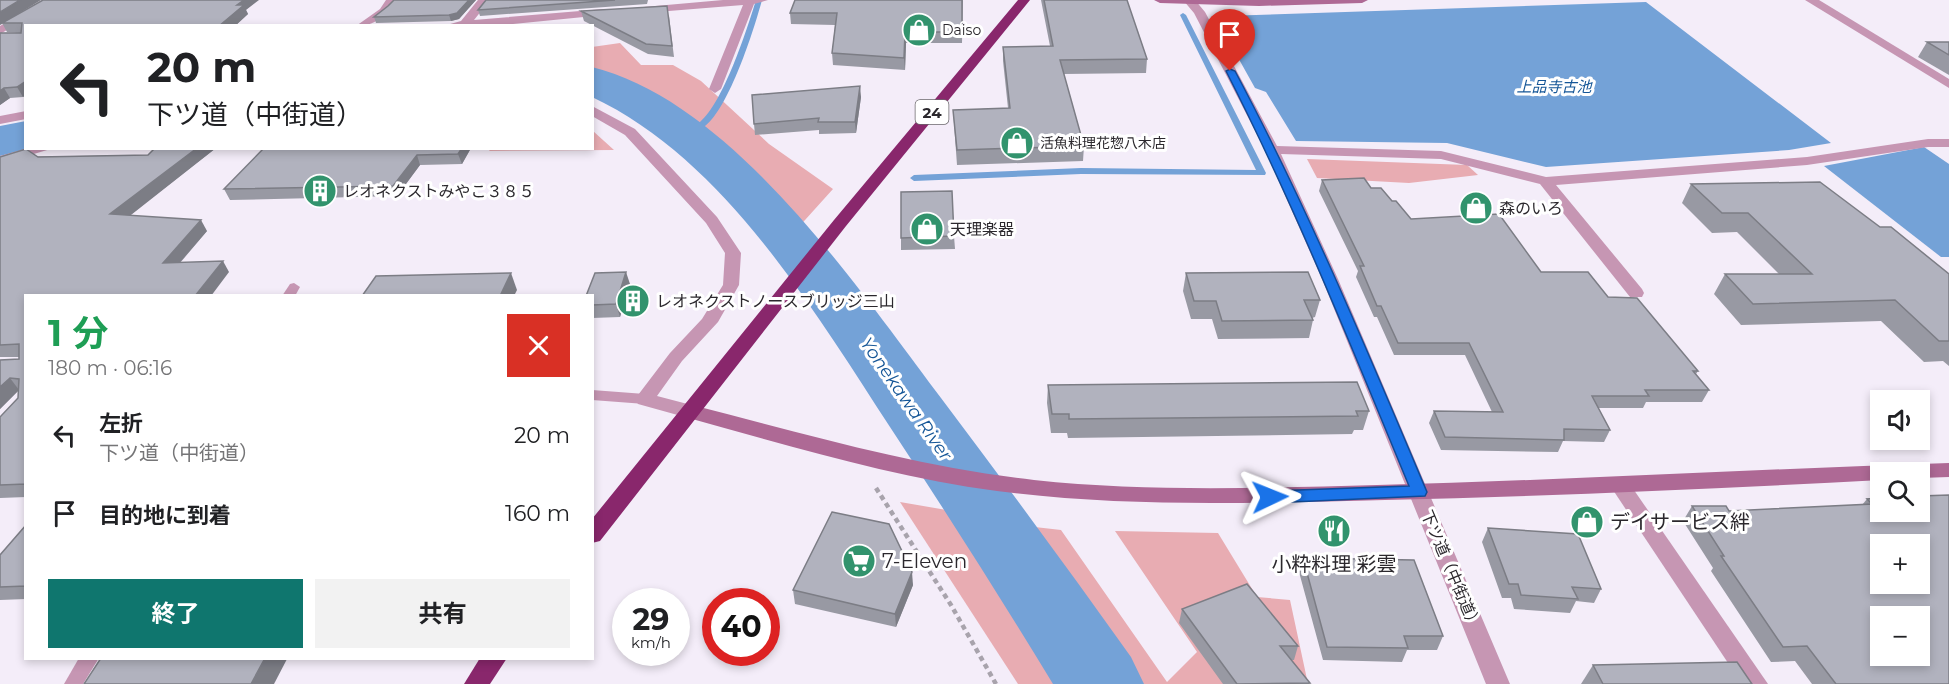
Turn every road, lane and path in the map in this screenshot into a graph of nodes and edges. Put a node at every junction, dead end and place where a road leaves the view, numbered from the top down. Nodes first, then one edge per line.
1 (53, 0) edge
2 (392, 0) edge
3 (484, 0) edge
4 (577, 0) edge
5 (1024, 0) edge
6 (1160, 0) edge
7 (1362, 0) edge
8 (1811, 0) edge
9 (756, 1) edge
10 (1190, 1) edge
11 (567, 15) junction
12 (364, 24) edge
13 (465, 24) joint
14 (3, 32) edge
15 (1949, 84) edge
16 (715, 89) dead end
17 (594, 111) edge
18 (24, 113) edge
19 (0, 120) edge
20 (1928, 143) junction
21 (1949, 143) edge
22 (39, 150) edge
23 (1272, 150) junction
24 (1949, 157) edge
25 (0, 160) edge
26 (1545, 181) junction
27 (1636, 293) dead end
28 (594, 394) edge
29 (645, 399) junction
30 (692, 412) junction
31 (859, 456) junction
32 (1949, 470) edge
33 (1930, 471) edge
34 (1870, 474) edge
35 (1620, 485) junction
36 (1419, 492) junction
37 (594, 533) edge
38 (89, 660) edge
39 (494, 660) edge
40 (73, 684) edge
41 (476, 684) edge
42 (996, 684) edge
43 (1498, 684) edge
44 (1756, 684) edge

1 - 14 street
2 - 12 street
3 - 13 street
4 - 11 street
5 - 30 highway, 24
6 - 10 street
7 - 10 street
8 - 15 street
9 - 11 street
9 - 16 street
10 - 23 street, 下ツ道（中街道）
11 - 13 street
17 - 29 street
18 - 19 street
20 - 21 street
20 - 24 street
20 - 26 street
22 - 25 street
23 - 26 street
23 - 36 street, 下ツ道（中街道）
26 - 27 street
28 - 29 lane
29 - 30 street
30 - 31 street
30 - 37 highway, 24
31 - 36 street
31 - 42 path
32 - 33 street
34 - 35 street
35 - 36 street
35 - 44 street
36 - 43 street, 下ツ道（中街道）
38 - 40 lane
39 - 41 highway

